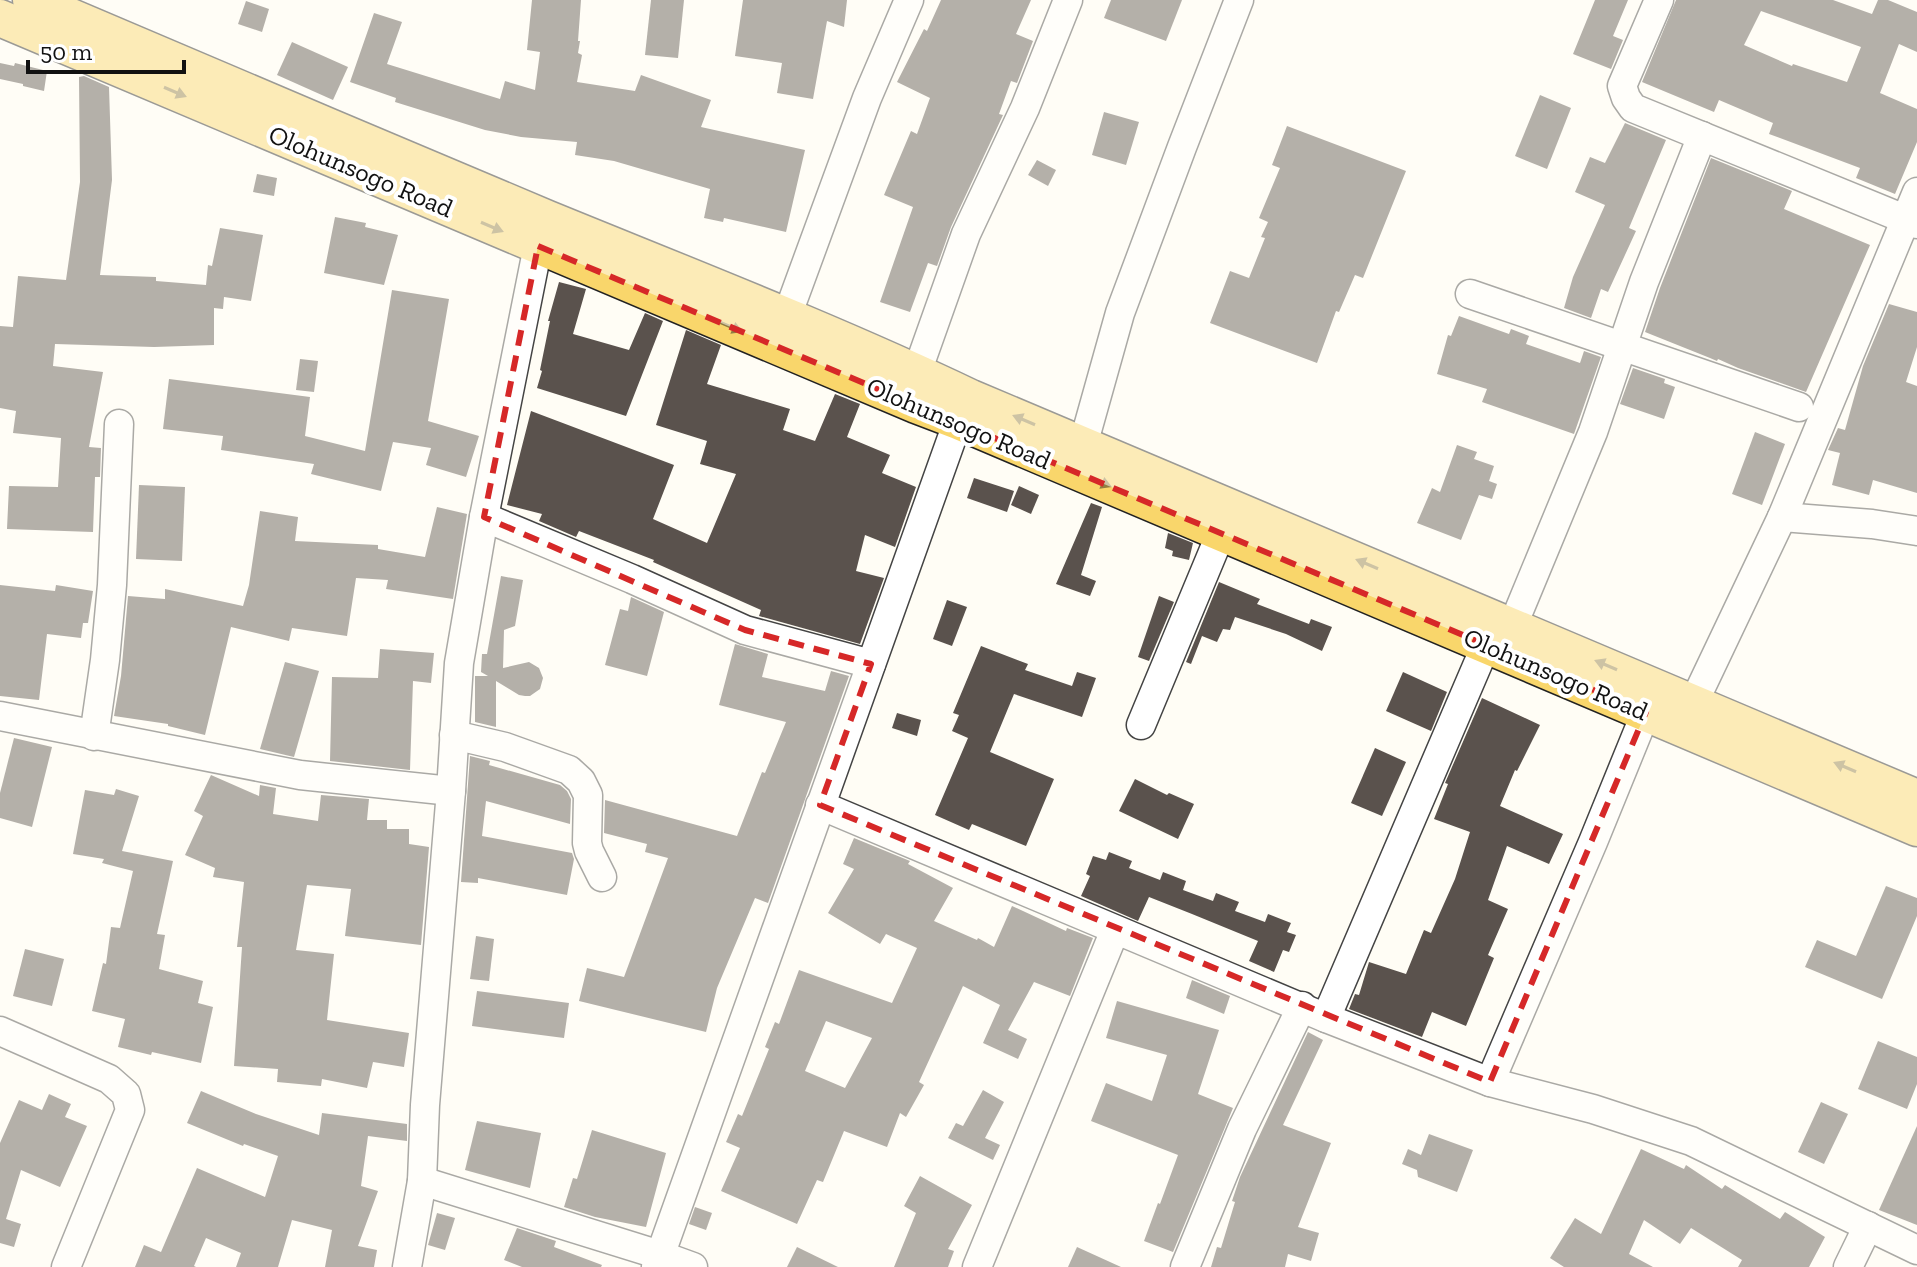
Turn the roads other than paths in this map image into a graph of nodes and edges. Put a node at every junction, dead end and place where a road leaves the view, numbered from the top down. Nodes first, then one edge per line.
1 (31, 0) edge
2 (909, 0) edge
3 (1068, 0) edge
4 (1239, 0) edge
5 (1659, 0) edge
6 (0, 18) edge
7 (222, 96) junction
8 (1702, 136) junction
9 (1917, 192) edge
10 (1911, 221) edge
11 (538, 246) junction
12 (1470, 294) dead end
13 (787, 316) junction
14 (1621, 346) junction
15 (917, 372) junction
16 (1799, 407) dead end
17 (958, 421) junction
18 (119, 424) dead end
19 (1083, 445) junction
20 (484, 517) junction
21 (1782, 517) junction
22 (1917, 531) edge
23 (1221, 533) junction
24 (1500, 635) junction
25 (871, 664) junction
26 (1694, 702) junction
27 (1646, 712) junction
28 (0, 716) edge
29 (1141, 725) dead end
30 (454, 735) junction
31 (94, 736) junction
32 (451, 791) junction
33 (1917, 798) edge
34 (820, 805) junction
35 (1917, 828) edge
36 (602, 877) dead end
37 (1115, 930) junction
38 (1314, 1012) junction
39 (0, 1031) edge
40 (1490, 1082) junction
41 (422, 1181) junction
42 (1868, 1226) junction
43 (1917, 1250) edge
44 (658, 1261) edge
45 (66, 1267) edge
46 (407, 1267) edge
47 (693, 1267) edge
48 (977, 1267) edge
49 (1185, 1267) edge
50 (1848, 1267) edge

1 - 7 main road, Olohunsogo Road
2 - 13 street
3 - 15 street
4 - 19 street
5 - 8 street
6 -> 7 main road, Olohunsogo Road
7 -> 11 main road, Olohunsogo Road
7 - 13 main road, Olohunsogo Road
8 - 10 street
8 - 14 street
9 - 10 street
10 - 21 street
11 -> 17 main road, Olohunsogo Road
11 - 20 street
12 - 14 street
13 - 15 main road, Olohunsogo Road
14 - 16 street
14 - 24 street
19 -> 15 main road, Olohunsogo Road
17 -> 23 main road, Olohunsogo Road
17 - 25 street
18 - 31 street
24 -> 19 main road, Olohunsogo Road
20 - 25 street
20 - 30 street
21 - 22 street
21 - 26 street
23 - 24 main road, Olohunsogo Road
23 - 29 street
26 -> 24 main road, Olohunsogo Road
24 - 27 main road, Olohunsogo Road
24 - 38 street
25 - 34 street
33 -> 26 main road, Olohunsogo Road
27 - 35 main road, Olohunsogo Road
27 - 40 street
28 - 31 street
30 - 32 street
30 - 36 street
31 - 32 street
32 - 41 street
34 - 37 street
34 - 44 street
37 - 38 street
37 - 48 street
38 - 40 street
38 - 49 street
39 - 45 street
40 - 42 street
41 - 44 street
41 - 46 street
42 - 43 street
42 - 50 street
44 - 47 street

